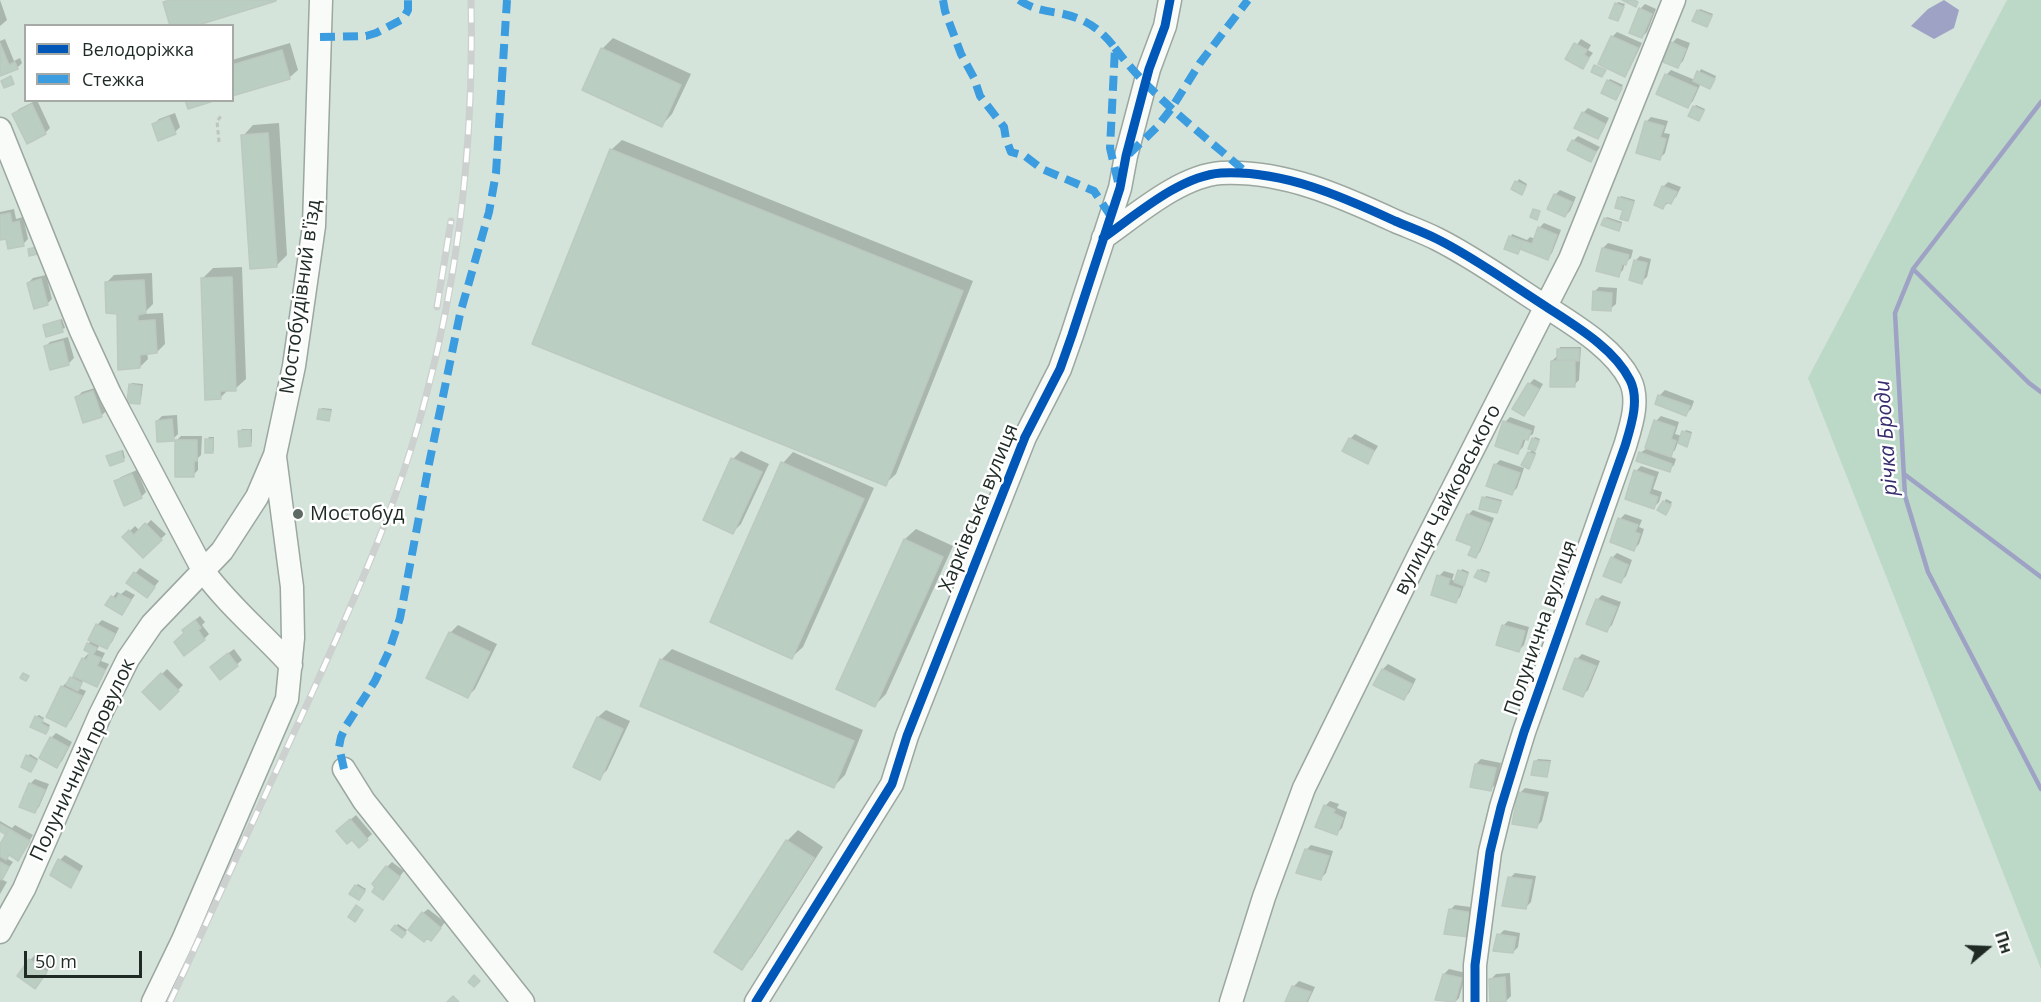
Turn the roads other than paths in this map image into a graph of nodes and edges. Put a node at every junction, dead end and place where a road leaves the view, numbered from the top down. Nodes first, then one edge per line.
1 (321, 0) edge
2 (1170, 0) edge
3 (1674, 0) edge
4 (0, 129) edge
5 (1103, 238) junction
6 (1546, 307) junction
7 (275, 455) junction
8 (204, 572) junction
9 (291, 665) junction
10 (344, 769) dead end
11 (0, 932) edge
12 (153, 1002) edge
13 (523, 1002) edge
14 (756, 1002) edge
15 (1231, 1002) edge
16 (1475, 1002) edge

1 - 7 street, Мостобудівний в'їзд
2 - 5 street, Харківська вулиця
3 - 6 street, вулиця Чайковського
4 - 8 street
5 - 6 street, Полунична вулиця
5 - 14 street, Харківська вулиця
6 - 15 street, вулиця Чайковського
6 - 16 street, Полунична вулиця
7 - 8 street, Мостобудівний в'їзд
7 - 9 street
8 - 9 street
8 - 11 street, Полуничний провулок
9 - 12 street
10 - 13 street

